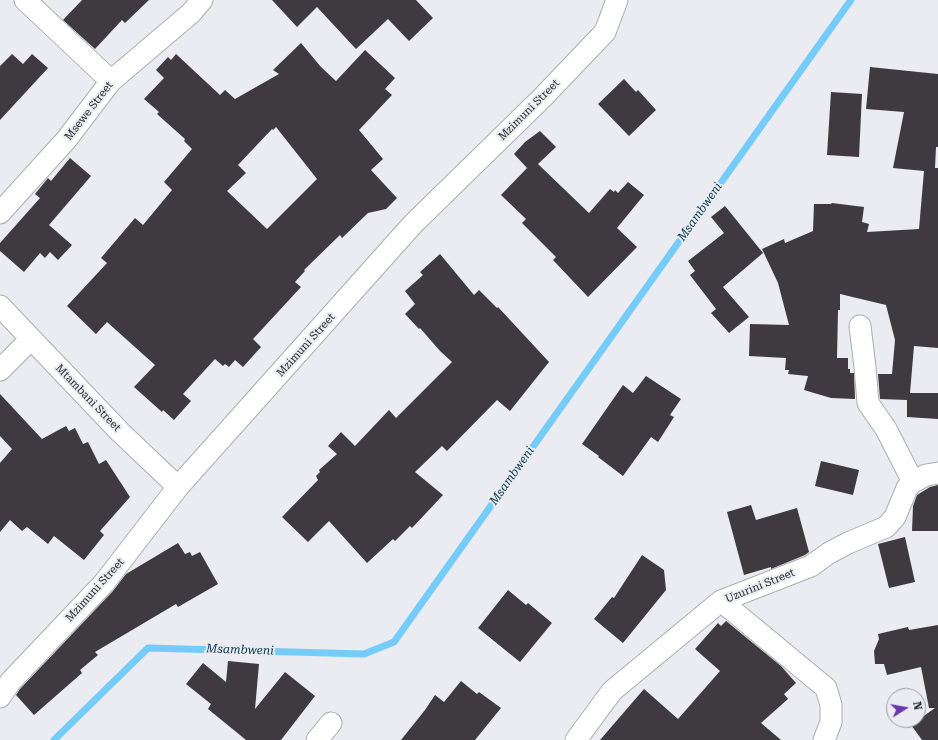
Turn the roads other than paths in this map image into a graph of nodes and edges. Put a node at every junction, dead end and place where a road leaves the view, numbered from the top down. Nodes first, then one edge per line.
1 (25, 0) edge
2 (202, 0) edge
3 (618, 0) edge
4 (111, 81) junction
5 (0, 213) edge
6 (0, 306) edge
7 (860, 326) dead end
8 (31, 339) junction
9 (0, 370) edge
10 (938, 473) edge
11 (913, 482) junction
12 (178, 487) junction
13 (721, 601) junction
14 (0, 697) edge
15 (331, 723) dead end
16 (317, 740) edge
17 (576, 740) edge
18 (824, 740) edge

1 - 4 street
2 - 4 street, Msewe Street
3 - 12 street, Mzimuni Street
4 - 5 street, Msewe Street
6 - 8 street, Mtambani Street
7 - 11 street
8 - 9 street
8 - 12 street, Mtambani Street
10 - 11 street
11 - 13 street, Uzurini Street
12 - 14 street, Mzimuni Street
13 - 17 street, Uzurini Street
13 - 18 street
15 - 16 street

